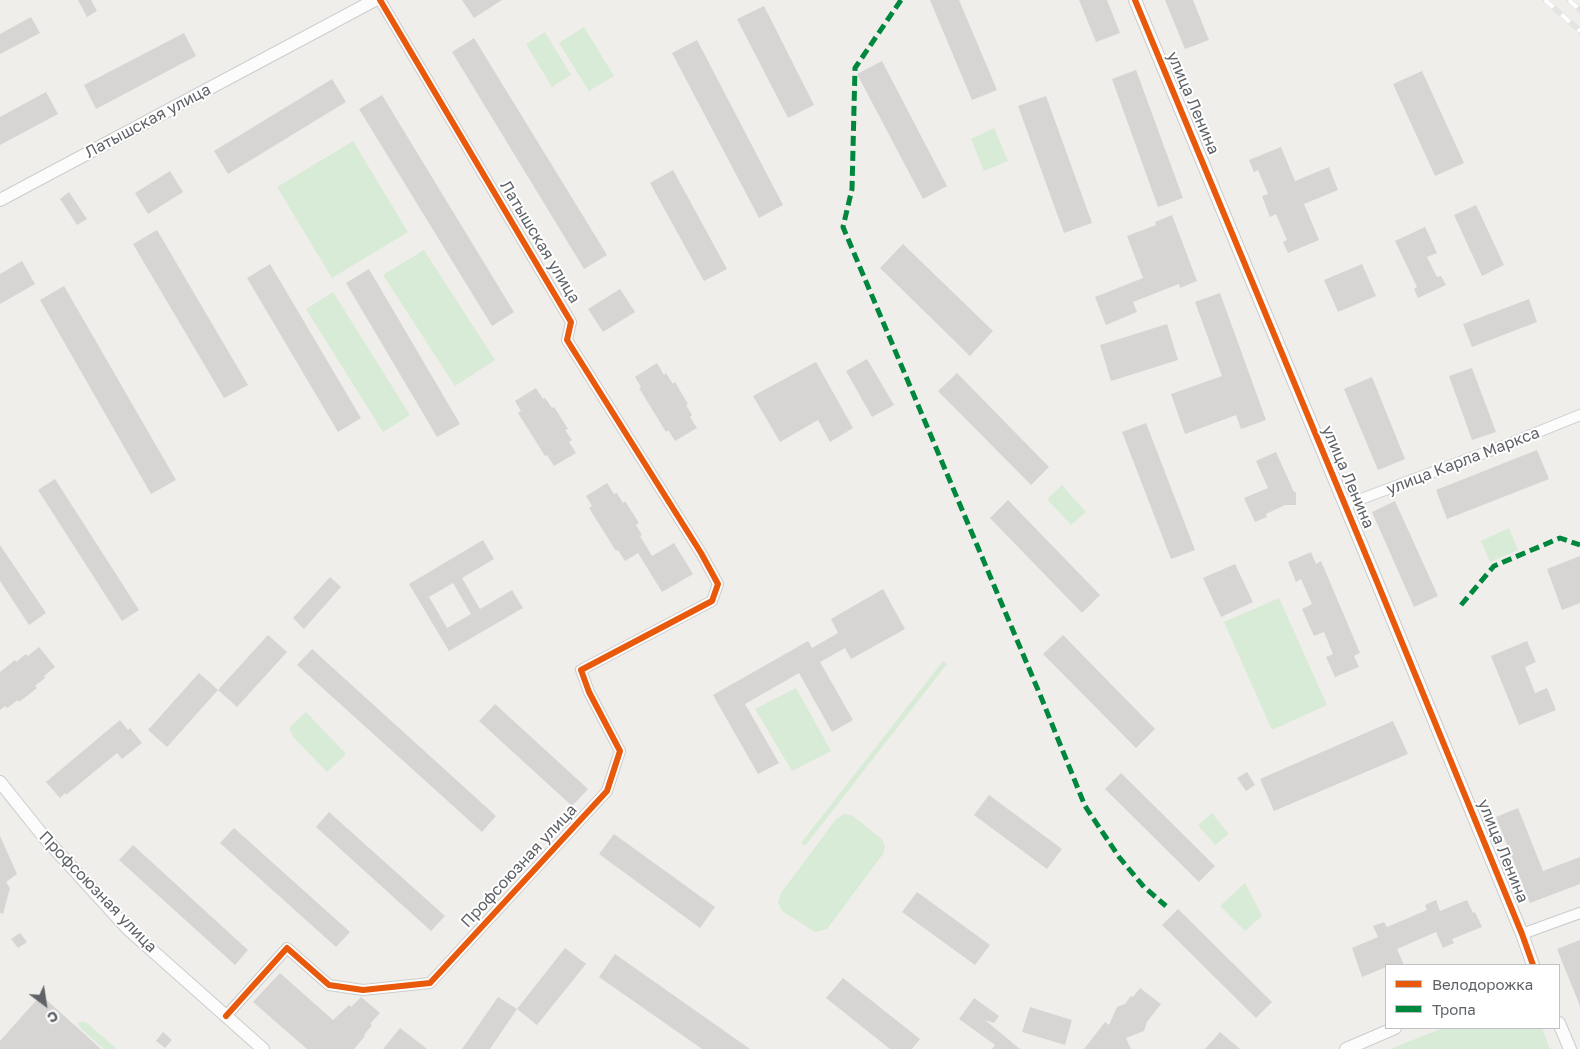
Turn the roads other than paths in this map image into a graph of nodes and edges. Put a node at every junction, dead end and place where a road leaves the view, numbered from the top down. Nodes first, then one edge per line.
1 (375, 0) edge
2 (380, 0) edge
3 (1135, 0) edge
4 (0, 200) edge
5 (1580, 415) edge
6 (1345, 505) junction
7 (712, 601) joint
8 (0, 782) edge
9 (1580, 913) edge
10 (1522, 934) junction
11 (1533, 964) edge
12 (226, 1016) junction
13 (1560, 1025) edge
14 (1393, 1029) edge
15 (263, 1049) edge
16 (1346, 1049) edge
17 (1570, 1049) edge

1 - 4 street, Латышская улица
2 - 7 street, Латышская улица
3 - 6 street, улица Ленина
5 - 6 street, улица Карла Маркса
6 - 10 street, улица Ленина
7 - 12 street, Профсоюзная улица
8 - 12 street, Профсоюзная улица
9 - 10 street
10 - 11 street, улица Ленина
12 - 15 street, Профсоюзная улица
13 - 17 street
14 - 16 street

